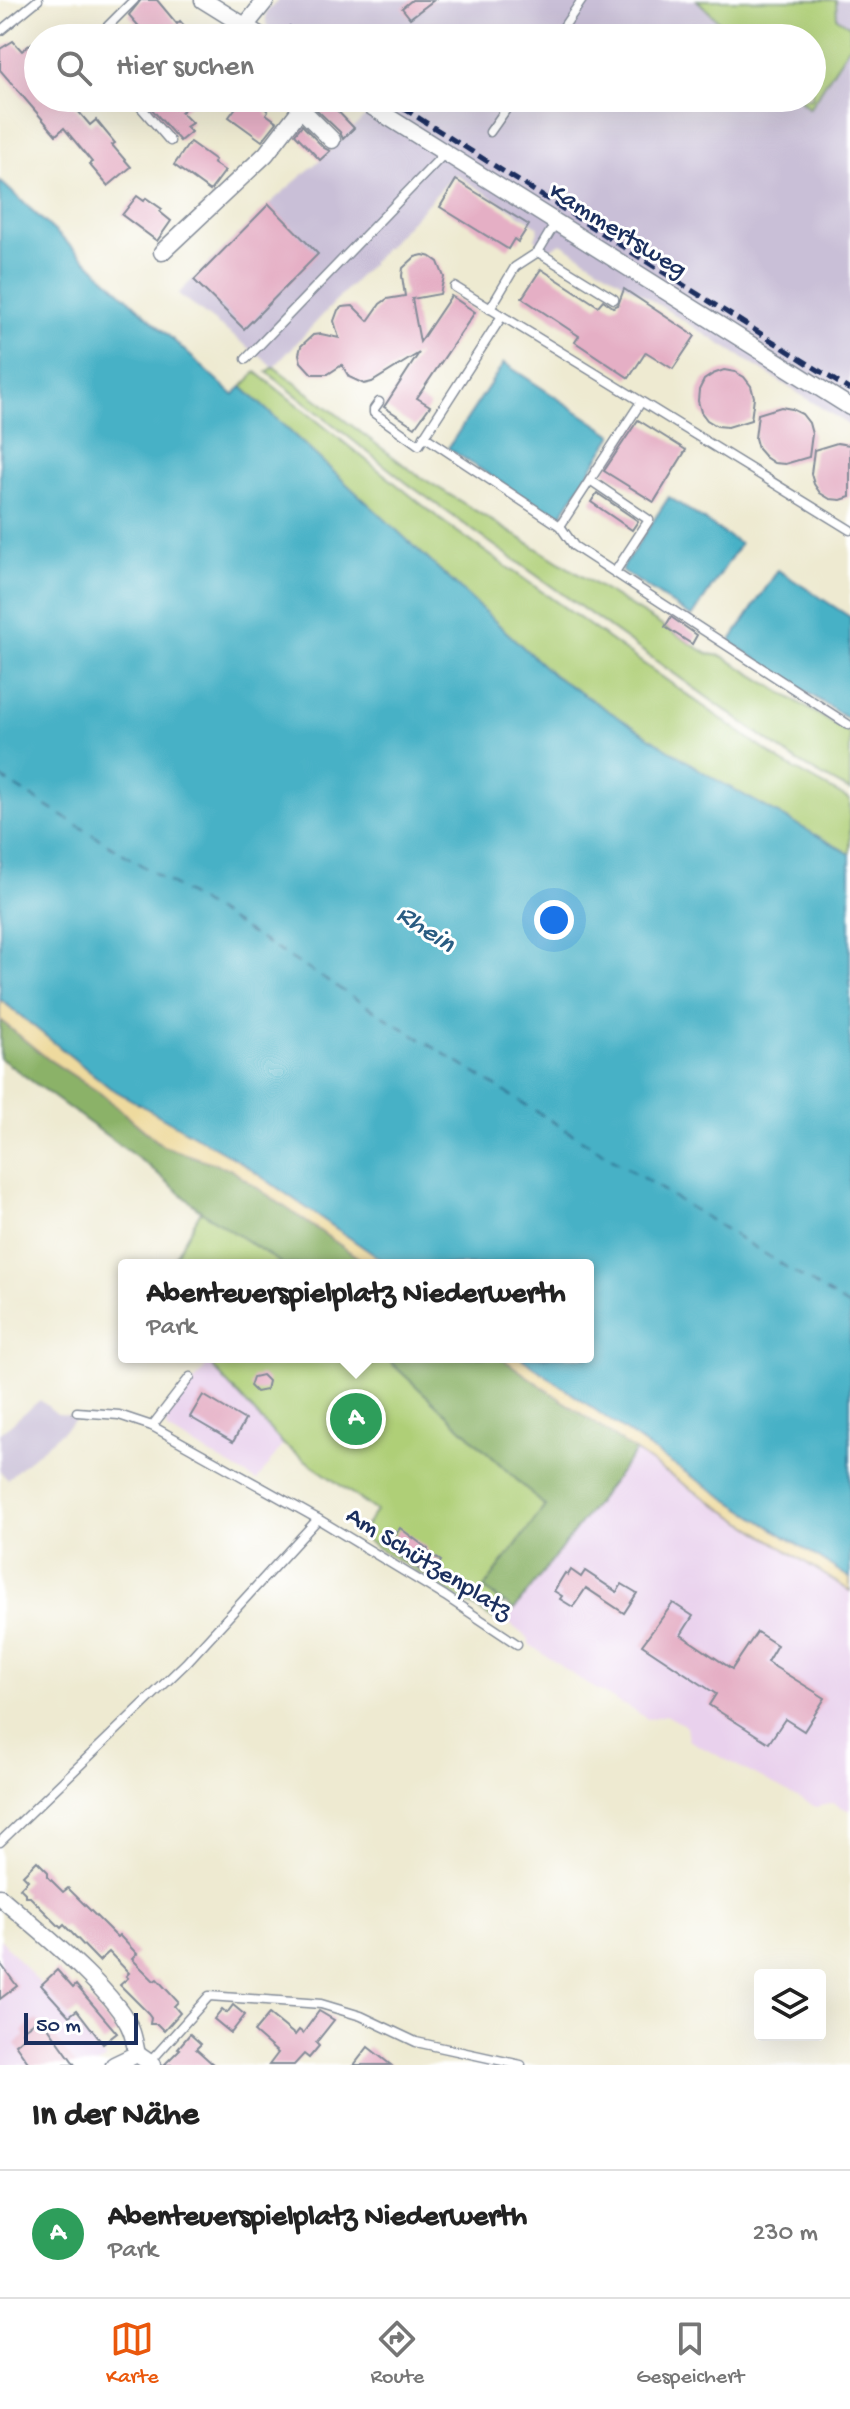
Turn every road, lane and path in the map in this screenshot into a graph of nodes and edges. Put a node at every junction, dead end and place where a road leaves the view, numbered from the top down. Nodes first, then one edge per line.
1 (38, 0) edge
2 (134, 0) edge
3 (203, 0) edge
4 (266, 0) edge
5 (582, 0) edge
6 (242, 23) joint
7 (110, 24) edge
8 (566, 24) edge
9 (0, 31) edge
10 (145, 112) edge
11 (298, 112) edge
12 (312, 112) edge
13 (380, 112) edge
14 (504, 112) edge
15 (490, 132) dead end
16 (332, 140) dead end
17 (170, 141) dead end
18 (445, 153) junction
19 (556, 222) junction
20 (162, 252) dead end
21 (538, 252) junction
22 (455, 287) dead end
23 (614, 299) dead end
24 (490, 309) junction
25 (502, 316) junction
26 (246, 359) dead end
27 (379, 402) dead end
28 (641, 402) junction
29 (850, 407) edge
30 (424, 436) junction
31 (590, 480) junction
32 (560, 526) junction
33 (850, 530) edge
34 (615, 572) junction
35 (849, 725) edge
36 (190, 1377) dead end
37 (77, 1412) dead end
38 (152, 1426) junction
39 (318, 1519) junction
40 (517, 1644) dead end
41 (0, 1842) edge
42 (0, 1897) edge
43 (147, 2060) edge
44 (114, 2065) edge
45 (521, 2065) edge

1 - 9 lane
2 - 7 lane
3 - 6 street
4 - 6 street
5 - 8 lane
10 - 17 lane
11 - 20 street
12 - 16 street
13 - 18 street, Kammertsweg
14 - 15 lane
18 - 19 street, Kammertsweg
18 - 26 lane
19 - 21 lane
19 - 29 street, Kammertsweg
21 - 23 lane
21 - 24 lane
22 - 24 lane
24 - 25 lane
25 - 28 lane
25 - 30 lane
27 - 30 lane
28 - 31 lane
28 - 33 lane
30 - 32 lane
31 - 32 lane
31 - 34 lane
32 - 34 lane
34 - 35 lane
36 - 38 lane
37 - 38 lane, Am Schützenplatz
38 - 39 lane, Am Schützenplatz
39 - 40 lane, Am Schützenplatz
39 - 41 lane
42 - 43 street
43 - 44 street
43 - 45 lane

